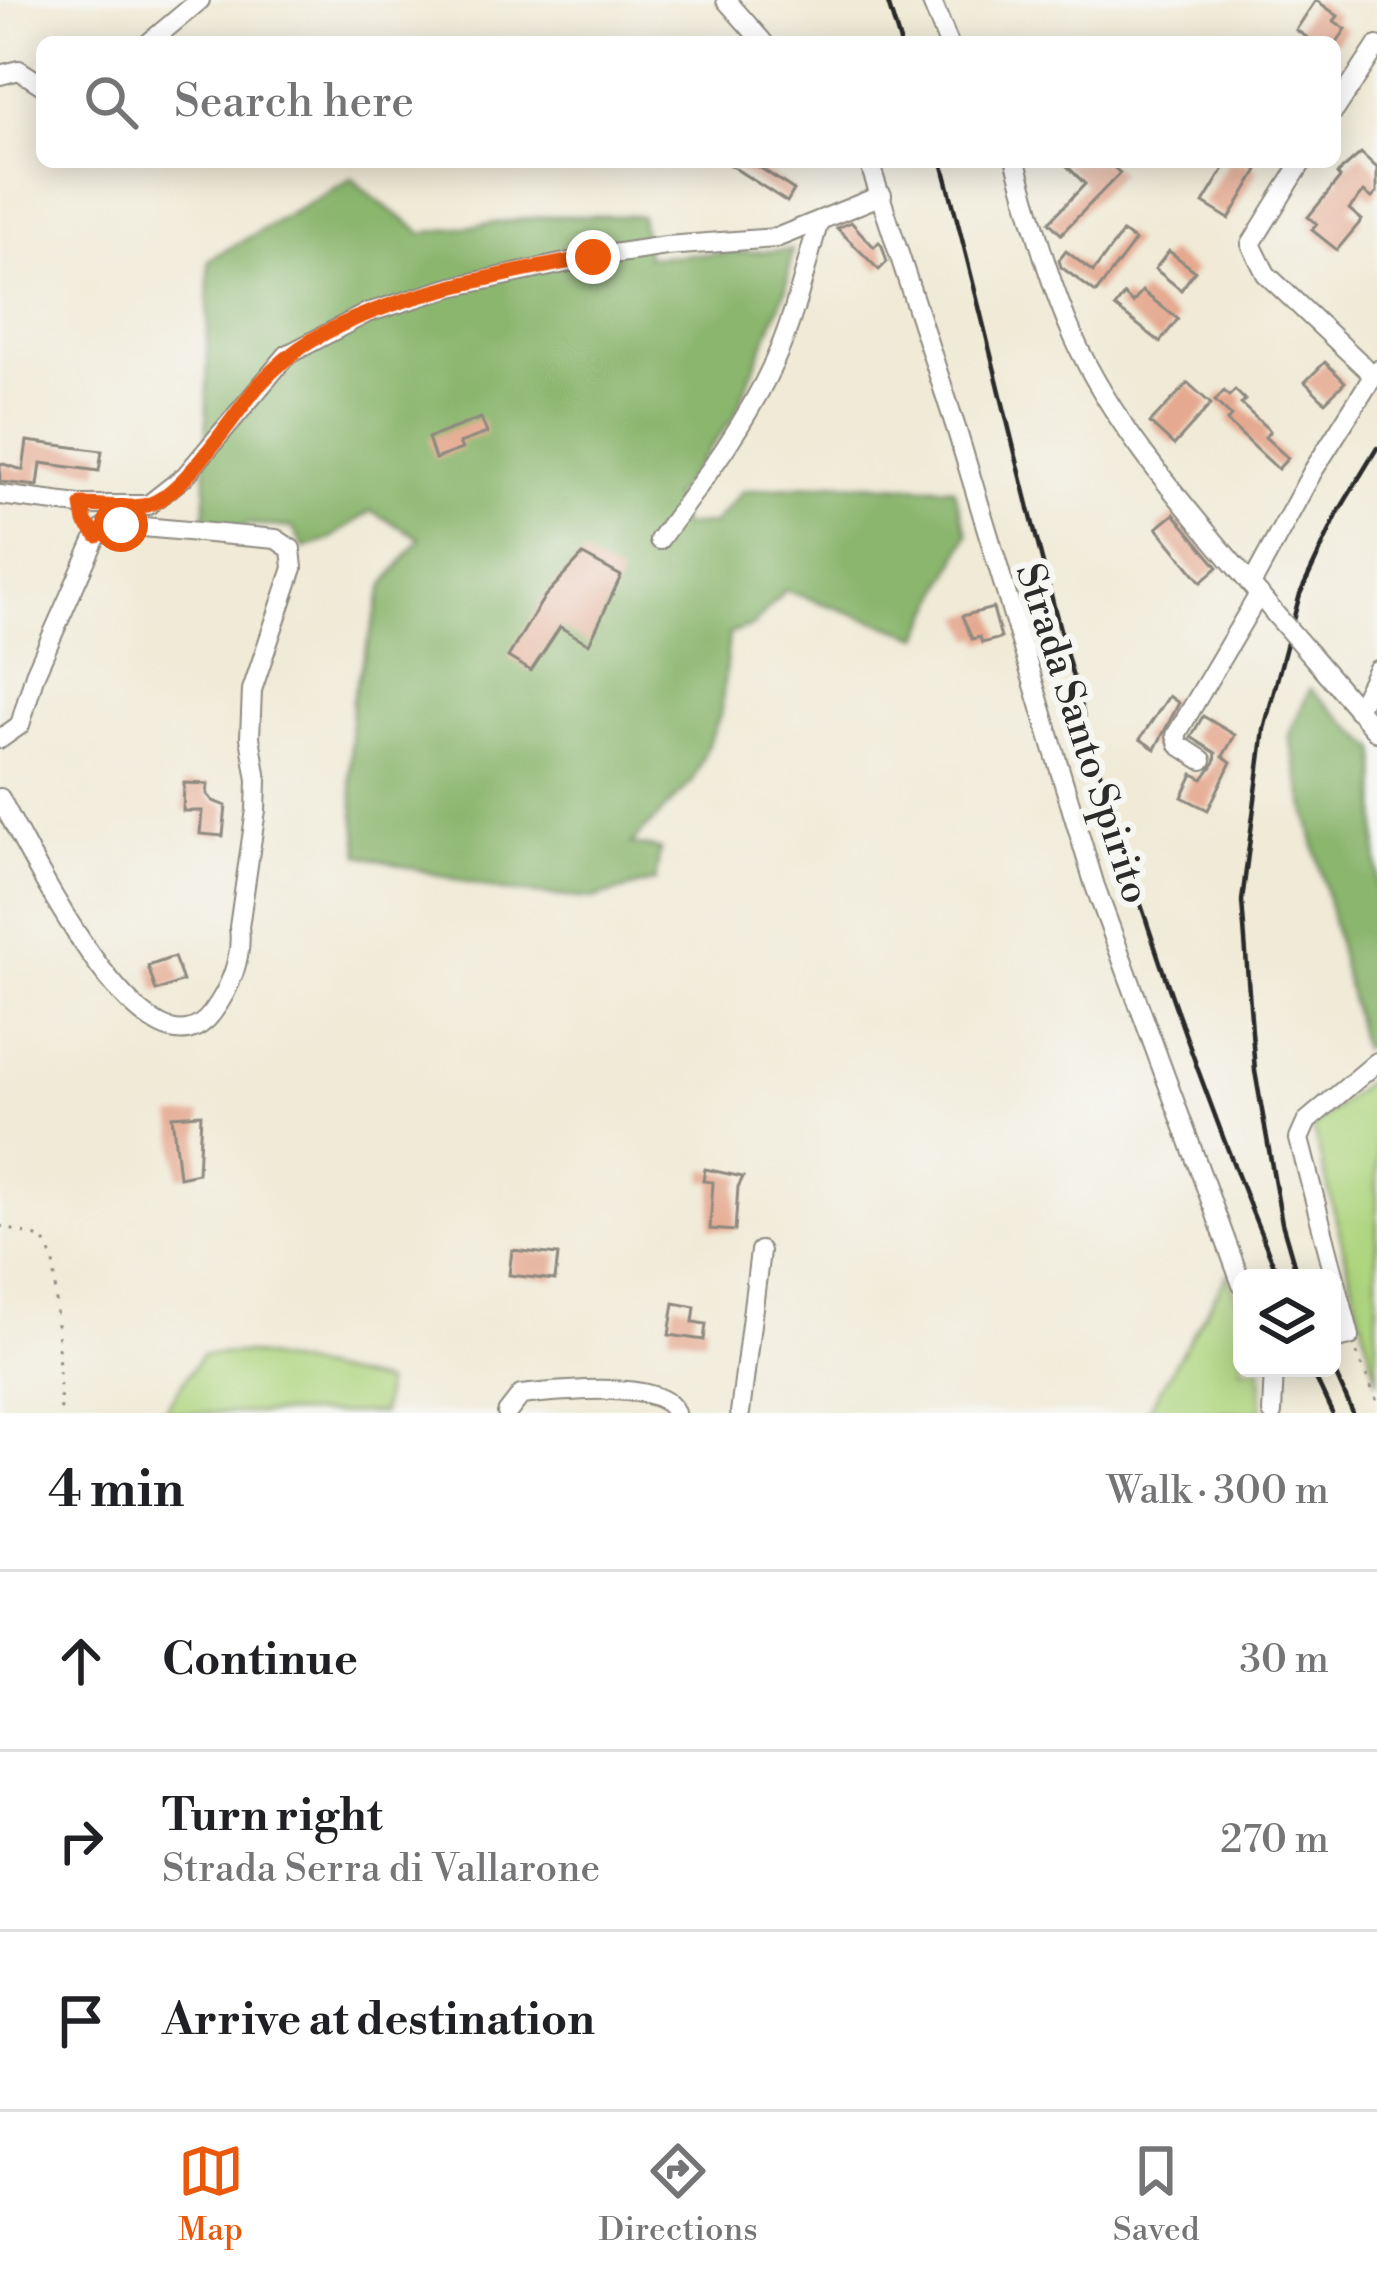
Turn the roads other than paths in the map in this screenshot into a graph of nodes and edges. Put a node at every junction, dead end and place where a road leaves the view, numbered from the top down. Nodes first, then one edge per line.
1 (200, 0) edge
2 (726, 0) edge
3 (932, 0) edge
4 (157, 36) edge
5 (758, 36) edge
6 (946, 36) edge
7 (1377, 46) edge
8 (0, 75) edge
9 (36, 81) edge
10 (1341, 101) edge
11 (872, 168) edge
12 (881, 168) edge
13 (1022, 168) edge
14 (1298, 168) edge
15 (883, 195) junction
16 (819, 221) junction
17 (1375, 372) edge
18 (0, 495) edge
19 (82, 505) junction
20 (97, 536) junction
21 (659, 540) dead end
22 (1255, 589) junction
23 (1377, 670) edge
24 (1357, 710) junction
25 (1377, 732) edge
26 (0, 739) edge
27 (1202, 760) dead end
28 (0, 799) edge
29 (1377, 1062) edge
30 (760, 1251) dead end
31 (1236, 1269) edge
32 (1327, 1269) edge
33 (1274, 1377) edge
34 (507, 1413) edge
35 (675, 1413) edge
36 (740, 1413) edge
37 (1272, 1413) edge

1 - 4 street
2 - 5 street
3 - 6 street
7 - 10 street
8 - 9 street
11 - 15 street, Strada Santo Spirito
12 - 15 street, Strada Santo Spirito
13 - 22 street
14 - 17 street
15 - 16 street
15 - 31 street, Strada Santo Spirito
16 - 19 street
16 - 21 street
17 - 22 street
18 - 19 street
19 - 20 street
20 - 26 street
20 - 28 street
22 - 24 street, bridge
22 - 27 street
23 - 24 street
24 - 25 street
29 - 32 street
30 - 36 street
33 - 37 street
34 - 35 street

